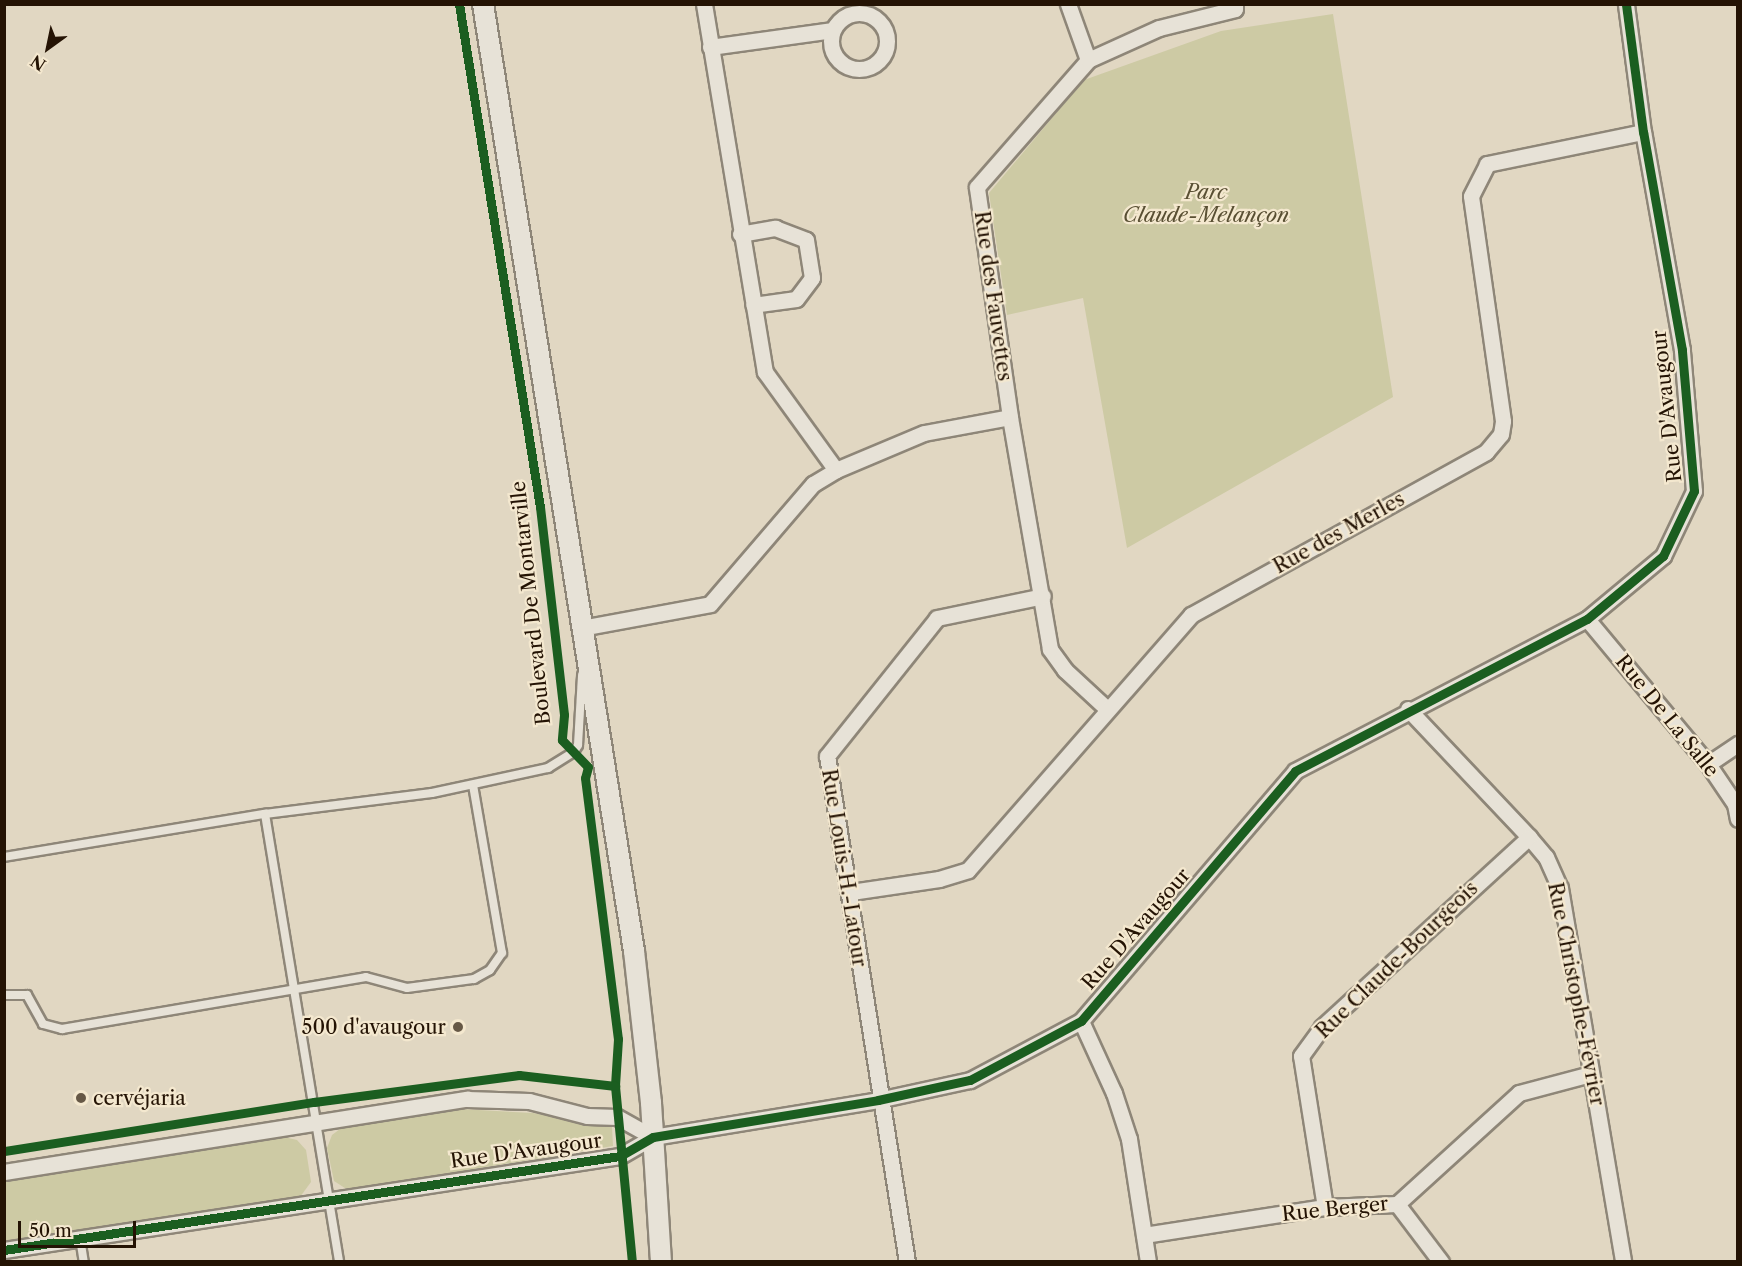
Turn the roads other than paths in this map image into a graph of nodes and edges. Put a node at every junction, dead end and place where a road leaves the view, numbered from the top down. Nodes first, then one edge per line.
1 (483, 4) edge
2 (704, 4) edge
3 (1068, 4) edge
4 (1235, 4) edge
5 (1626, 4) edge
6 (833, 30) dead end
7 (710, 47) junction
8 (1088, 60) junction
9 (1643, 132) junction
10 (740, 234) junction
11 (753, 304) junction
12 (1010, 417) junction
13 (836, 470) junction
14 (1042, 596) junction
15 (1587, 619) junction
16 (581, 628) junction
17 (585, 653) junction
18 (1106, 708) junction
19 (1408, 709) junction
20 (1737, 744) edge
21 (1708, 764) junction
22 (474, 784) junction
23 (266, 814) junction
24 (1737, 819) edge
25 (1529, 837) junction
26 (4, 857) edge
27 (851, 892) junction
28 (295, 991) junction
29 (4, 995) edge
30 (1081, 1021) junction
31 (1592, 1074) junction
32 (878, 1100) junction
33 (318, 1125) junction
34 (653, 1137) junction
35 (4, 1172) edge
36 (330, 1198) junction
37 (1397, 1204) junction
38 (1325, 1207) junction
39 (1144, 1235) junction
40 (80, 1238) junction
41 (4, 1250) edge
42 (84, 1262) edge
43 (339, 1262) edge
44 (661, 1262) edge
45 (907, 1262) edge
46 (1148, 1262) edge
47 (1441, 1262) edge
48 (1623, 1262) edge

1 - 16 street, Boulevard De Montarville
2 - 7 street
3 - 8 street
4 - 8 street, Rue des Fauvettes
5 - 9 street, Rue D'Avaugour
6 - 7 street
7 - 10 street
8 - 12 street, Rue des Fauvettes
9 - 15 street, Rue D'Avaugour
9 - 18 street, Rue des Merles
10 - 11 street
10 - 11 street
11 - 13 street
12 - 13 street
12 - 14 street, Rue des Fauvettes
13 - 16 street
14 - 18 street, Rue des Fauvettes
14 - 27 street, Rue Louis-H.-Latour
15 - 19 street, Rue D'Avaugour
15 - 21 street, Rue De La Salle
16 - 17 street, Boulevard De Montarville
17 - 22 lane
17 - 34 street, Boulevard De Montarville
18 - 27 street, Rue des Merles
19 - 25 street, Rue Christophe-Février
19 - 30 street, Rue D'Avaugour
20 - 21 street
21 - 24 street, Rue De La Salle
22 - 23 lane
22 - 28 lane
23 - 26 lane
23 - 28 lane
25 - 31 street, Rue Christophe-Février
25 - 38 street, Rue Claude-Bourgeois
27 - 32 street, Rue Louis-H.-Latour
28 - 29 lane
28 - 33 lane
30 - 32 street, Rue D'Avaugour
30 - 39 street
31 - 37 street, Rue Berger
31 - 48 street, Rue Christophe-Février
32 - 34 street, Rue D'Avaugour
32 - 45 street, Rue Louis-H.-Latour
33 - 34 street, Rue D'Avaugour
33 - 35 street, Rue D'Avaugour
33 - 36 lane
34 - 36 street, Rue D'Avaugour
34 - 44 street, Boulevard De Montarville
36 - 40 street, Rue D'Avaugour
36 - 43 lane
37 - 38 street, Rue Berger
37 - 47 street
38 - 39 street, Rue Berger
39 - 46 street
40 - 41 street, Rue D'Avaugour
40 - 42 lane

